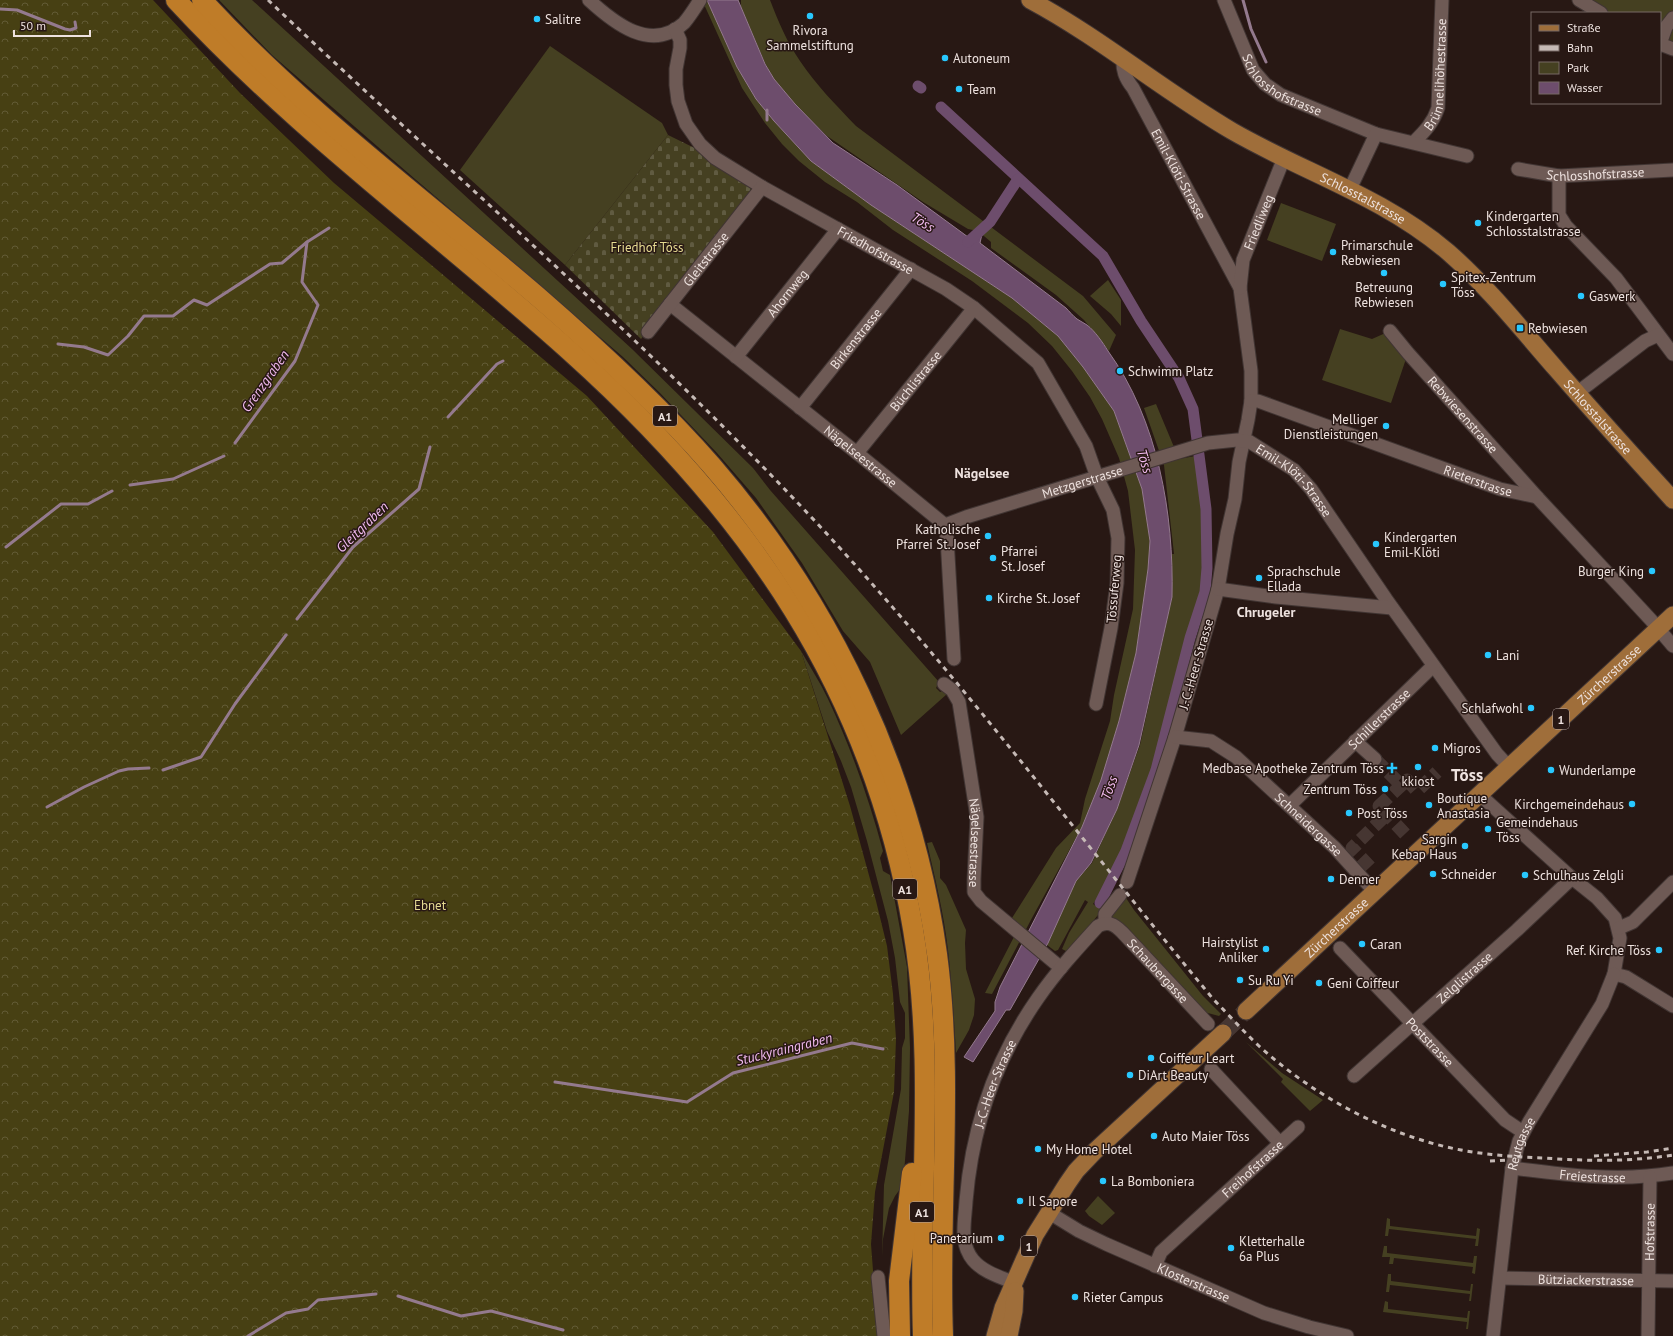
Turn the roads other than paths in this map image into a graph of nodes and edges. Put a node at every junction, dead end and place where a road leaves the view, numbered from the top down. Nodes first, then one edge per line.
1 (176, 0) edge
2 (202, 0) edge
3 (589, 0) edge
4 (1030, 0) edge
5 (1224, 0) edge
6 (1442, 0) edge
7 (1579, 0) edge
8 (697, 4) edge
9 (1599, 12) edge
10 (1673, 18) edge
11 (675, 29) junction
12 (1661, 41) edge
13 (1661, 44) edge
14 (1673, 50) edge
15 (1123, 57) junction
16 (1376, 134) junction
17 (1414, 142) junction
18 (1467, 156) dead end
19 (1284, 158) junction
20 (1518, 169) dead end
21 (1673, 170) edge
22 (1559, 176) junction
23 (762, 187) junction
24 (1350, 189) junction
25 (838, 229) junction
26 (911, 270) junction
27 (1240, 288) junction
28 (670, 304) junction
29 (974, 308) junction
30 (1390, 331) dead end
31 (648, 332) dead end
32 (1658, 335) junction
33 (1673, 354) edge
34 (736, 357) junction
35 (1576, 393) junction
36 (1251, 401) junction
37 (800, 408) junction
38 (1244, 440) junction
39 (857, 453) junction
40 (1103, 476) junction
41 (1538, 497) junction
42 (1673, 500) edge
43 (945, 525) junction
44 (1218, 589) junction
45 (1392, 608) junction
46 (1673, 615) edge
47 (1658, 629) junction
48 (1673, 646) edge
49 (954, 659) dead end
50 (1433, 666) junction
51 (944, 684) dead end
52 (1096, 704) dead end
53 (1175, 737) junction
54 (1355, 741) junction
55 (1375, 758) tunnel mouth
56 (1509, 767) junction
57 (1480, 795) junction
58 (1290, 805) junction
59 (1572, 878) junction
60 (1127, 882) dead end
61 (1673, 882) edge
62 (1369, 886) junction
63 (1120, 895) dead end
64 (1104, 923) junction
65 (1619, 928) junction
66 (1340, 948) dead end
67 (1057, 964) junction
68 (1614, 974) junction
69 (1673, 1006) edge
70 (1246, 1011) tunnel mouth
71 (1411, 1024) junction
72 (1215, 1029) joint
73 (1211, 1069) dead end
74 (1354, 1076) dead end
75 (926, 1088) junction
76 (1298, 1127) dead end
77 (1523, 1132) junction
78 (1280, 1143) junction
79 (1512, 1168) junction
80 (1673, 1173) edge
81 (1650, 1177) junction
82 (1048, 1212) junction
83 (1155, 1266) junction
84 (878, 1278) dead end
85 (1500, 1278) junction
86 (1649, 1280) junction
87 (1673, 1281) edge
88 (1015, 1283) junction
89 (884, 1336) edge
90 (900, 1336) edge
91 (923, 1336) edge
92 (943, 1336) edge
93 (995, 1336) edge
94 (1009, 1336) edge
95 (1347, 1336) edge
96 (1493, 1336) edge
97 (1648, 1336) edge

1 - 75 highway, A1
2 - 92 highway, A1
3 - 11 street
4 - 15 main road, Schlosstalstrasse
5 - 16 street, Schlosshofstrasse
6 - 17 street, Brünnelihöhestrasse
7 - 9 street
8 - 11 street
10 - 12 street
11 - 23 street, Friedhofstrasse
13 - 14 street
15 - 19 main road, Schlosstalstrasse
15 - 27 street, Emil-Klöti-Strasse
16 - 17 street, Schlosshofstrasse
16 - 24 street
17 - 18 street, Schlosshofstrasse
19 - 24 main road, Schlosstalstrasse
19 - 27 street, Friedliweg
20 - 22 street, Schlosshofstrasse
21 - 22 street, Schlosshofstrasse
22 - 32 street
23 - 25 street, Friedhofstrasse
23 - 28 street, Gleitstrasse
24 - 35 main road, Schlosstalstrasse
25 - 26 street, Friedhofstrasse
25 - 34 street, Ahornweg
26 - 29 street, Friedhofstrasse
26 - 37 street, Birkenstrasse
27 - 36 street, Emil-Klöti-Strasse
28 - 31 street, Gleitstrasse
28 - 34 street, Nägelseestrasse
29 - 39 street, Büchlistrasse
29 - 40 street, Friedhofstrasse
30 - 41 street, Rebwiesenstrasse
32 - 33 street
32 - 35 street
34 - 37 street, Nägelseestrasse
35 - 42 main road, Schlosstalstrasse
36 - 38 street, Emil-Klöti-Strasse
36 - 41 street, Rieterstrasse
37 - 39 street, Nägelseestrasse
38 - 40 street, Metzgerstrasse
38 - 44 street, J.-C.-Heer-Strasse
38 - 45 street, Emil-Klöti-Strasse
39 - 43 street, Nägelseestrasse
40 - 43 street, Metzgerstrasse
40 - 52 street, Tössuferweg
41 - 47 street
43 - 49 street
44 - 45 street
44 - 53 street, J.-C.-Heer-Strasse
45 - 50 street, Emil-Klöti-Strasse
46 - 47 main road, Zürcherstrasse / 1
47 - 48 street
47 - 56 main road, Zürcherstrasse / 1
50 - 54 street, Schillerstrasse
50 - 56 street, Emil-Klöti-Strasse
51 - 67 street, Nägelseestrasse
53 - 58 street, Schneidergasse
53 - 60 street, J.-C.-Heer-Strasse
54 - 55 street
54 - 58 street, Schillerstrasse
56 - 57 main road, Zürcherstrasse / 1
57 - 59 street
57 - 62 main road, Zürcherstrasse / 1
58 - 62 street, Schneidergasse
59 - 65 street
59 - 71 street, Zelglistrasse
61 - 65 street
62 - 70 main road, Zürcherstrasse / 1
63 - 64 street, J.-C.-Heer-Strasse
64 - 67 street, J.-C.-Heer-Strasse
64 - 72 street, Schaubergasse
65 - 68 street, Reutgasse
66 - 71 street, Poststrasse
67 - 88 street, J.-C.-Heer-Strasse
68 - 69 street
68 - 77 street, Reutgasse
71 - 74 street, Zelglistrasse
71 - 77 street, Poststrasse
72 - 82 main road, 1
73 - 78 street, Freihofstrasse
75 - 90 highway, A1
75 - 91 highway, A1
76 - 78 street
77 - 79 street, Reutgasse
78 - 83 street, Freihofstrasse
79 - 81 street, Freiestrasse
79 - 85 street, Reutgasse
80 - 81 street, Freiestrasse
81 - 86 street, Hofstrasse
82 - 83 street, Klosterstrasse
82 - 88 main road, 1
83 - 95 street, Klosterstrasse
84 - 89 street
85 - 86 street, Bütziackerstrasse
85 - 96 street, Reutgasse
86 - 87 street, Bütziackerstrasse
86 - 97 street, Hofstrasse
88 - 93 main road, 1
88 - 94 main road, 1

